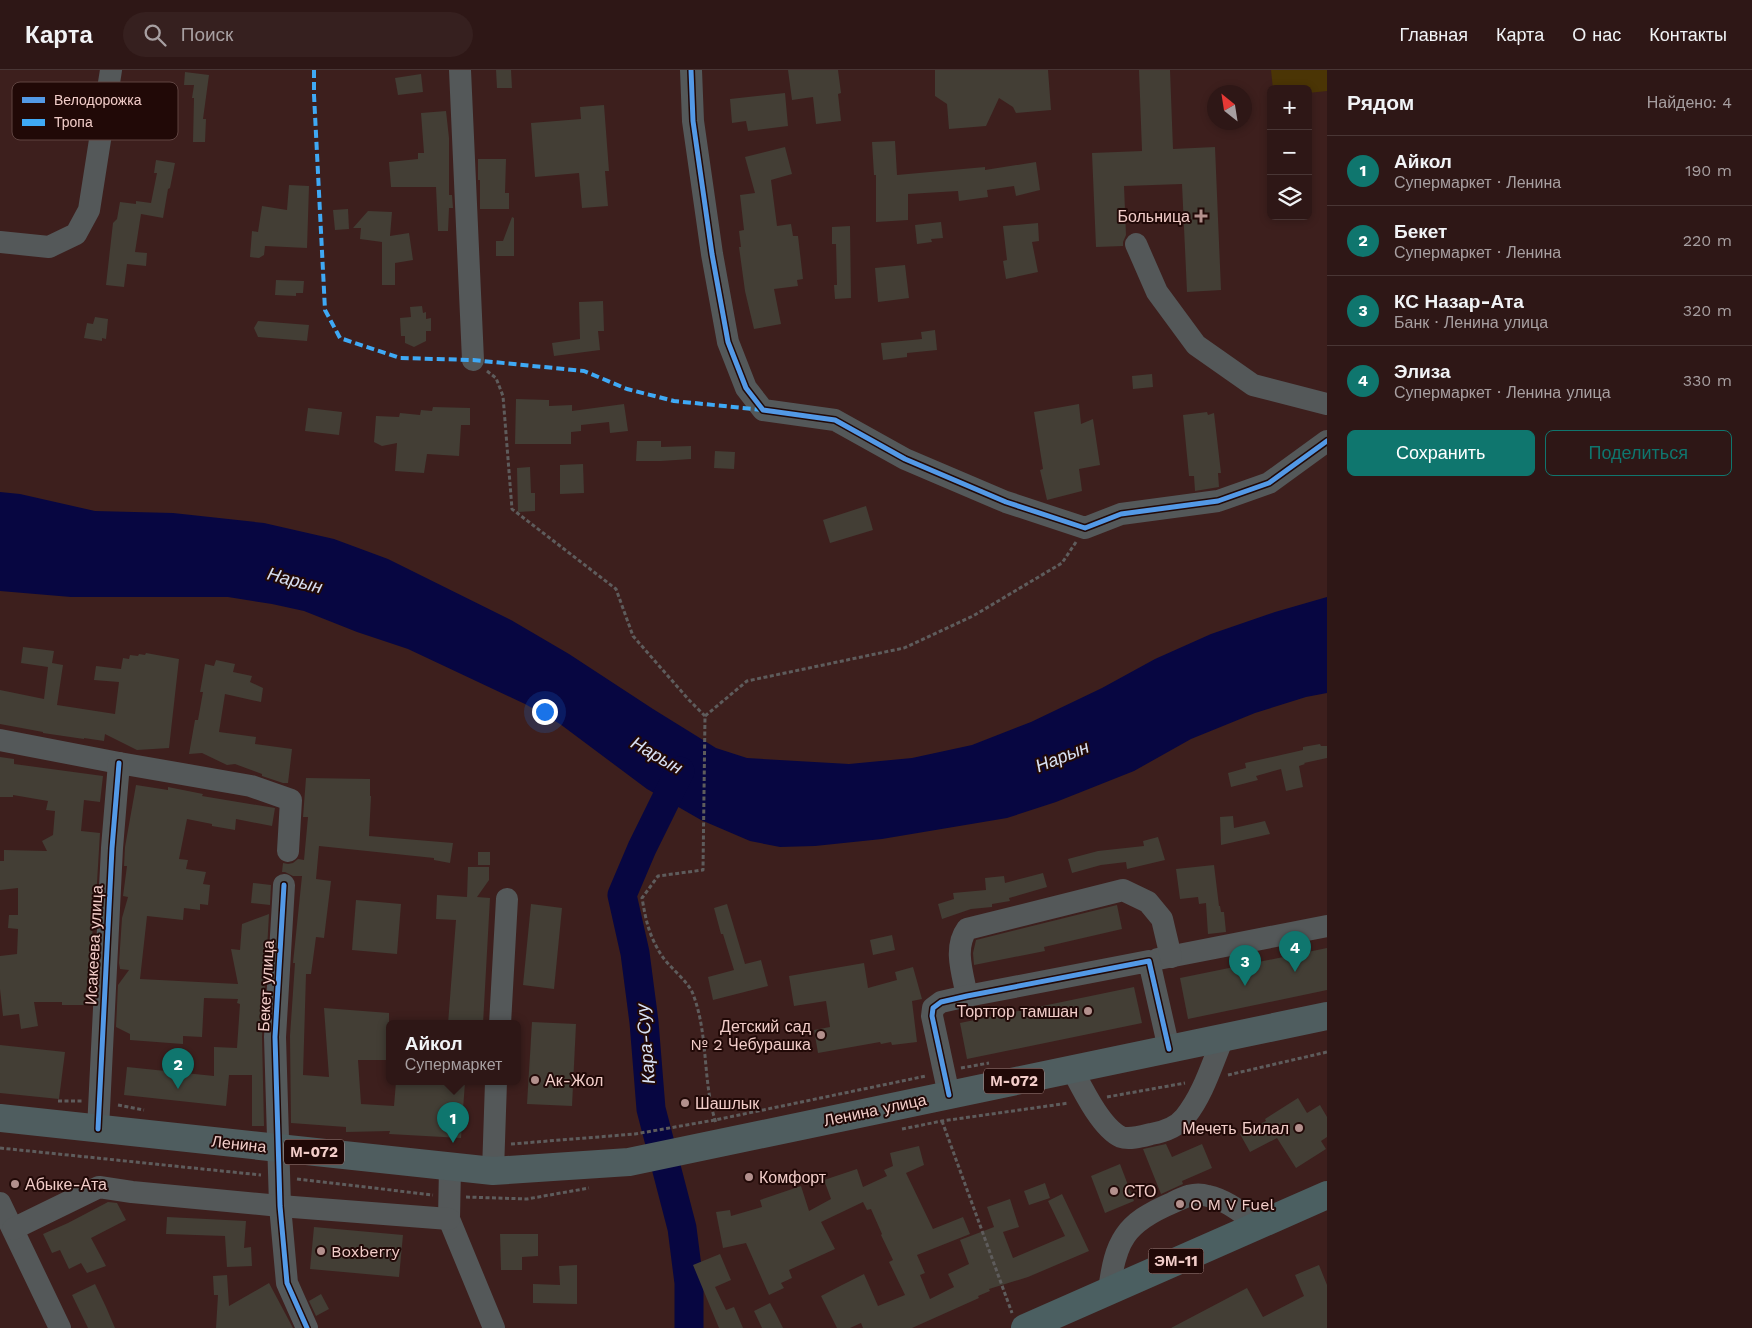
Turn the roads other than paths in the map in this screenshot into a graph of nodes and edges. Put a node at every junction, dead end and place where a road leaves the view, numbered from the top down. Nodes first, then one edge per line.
1 (460, 70) edge
2 (691, 70) edge
3 (100, 140) edge
4 (0, 242) edge
5 (1136, 244) dead end
6 (473, 360) road end
7 (1327, 404) edge
8 (1327, 441) edge
9 (0, 740) edge
10 (119, 763) junction
11 (288, 851) dead end
12 (284, 885) dead end
13 (507, 899) dead end
14 (1327, 926) edge
15 (1171, 957) junction
16 (1149, 961) junction
17 (967, 996) junction
18 (1327, 1016) edge
19 (500, 1020) edge
20 (1223, 1038) junction
21 (1169, 1049) junction
22 (1072, 1069) junction
23 (496, 1085) edge
24 (949, 1095) junction
25 (0, 1118) edge
26 (98, 1128) junction
27 (279, 1148) junction
28 (493, 1159) junction
29 (628, 1162) joint
30 (450, 1167) junction
31 (1327, 1195) edge
32 (0, 1203) edge
33 (280, 1206) junction
34 (449, 1208) junction
35 (1258, 1225) junction
36 (13, 1229) junction
37 (1109, 1291) junction
38 (491, 1319) edge
39 (1020, 1324) edge
40 (60, 1328) edge
41 (307, 1328) edge

1 - 6 street
2 - 8 street
3 - 4 street
5 - 7 street
9 - 10 street
10 - 11 street
10 - 26 street, Исакеева улица
12 - 27 street, Бекет улица
13 - 19 street
14 - 15 street
15 - 16 street
15 - 17 street
16 - 17 street
16 - 21 street
17 - 24 street
18 - 20 main road, Ленина улица / М-072
20 - 21 main road, Ленина улица / М-072
20 - 22 street
21 - 22 main road, Ленина улица / М-072
22 - 24 main road, Ленина улица / М-072
23 - 28 street
24 - 29 main road, Ленина улица / М-072
25 - 26 main road, Ленина / М-072
26 - 27 main road, Ленина / М-072
27 - 30 main road, Ленина / М-072
27 - 33 street, Бекет улица
28 - 29 main road, Ленина / М-072
28 - 30 main road, Ленина / М-072
30 - 34 street
31 - 35 highway, ЭМ-11
32 - 36 street
33 - 34 street
33 - 36 street
33 - 41 street, Бекет улица
34 - 38 street
35 - 37 highway, ЭМ-11
35 - 37 street
36 - 40 street
37 - 39 highway, ЭМ-11

